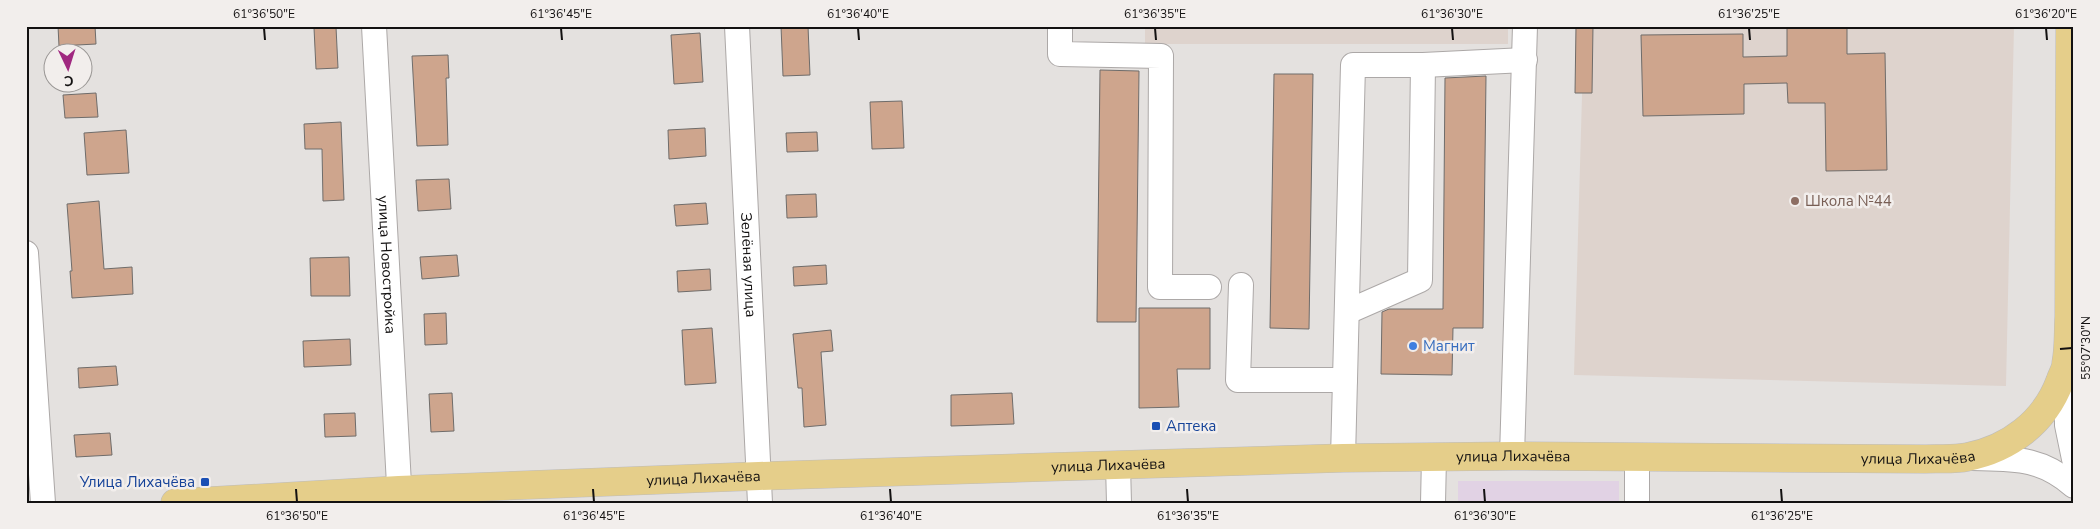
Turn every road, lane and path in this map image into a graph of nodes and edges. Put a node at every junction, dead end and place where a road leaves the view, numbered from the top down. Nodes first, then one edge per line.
1 (374, 26) edge
2 (737, 26) edge
3 (1060, 26) edge
4 (1525, 26) edge
5 (2070, 26) edge
6 (1525, 60) junction
7 (1423, 65) junction
8 (26, 253) edge
9 (1242, 285) dead end
10 (1209, 288) dead end
11 (1347, 312) junction
12 (2066, 364) junction
13 (1345, 380) junction
14 (1512, 456) junction
15 (1637, 456) junction
16 (1434, 457) junction
17 (1966, 457) junction
18 (1343, 458) junction
19 (2074, 460) edge
20 (1118, 465) junction
21 (759, 476) junction
22 (2074, 486) edge
23 (399, 496) edge
24 (43, 503) edge
25 (175, 503) edge
26 (760, 503) edge
27 (1119, 503) edge
28 (1433, 503) edge
29 (1637, 503) edge

1 - 23 street, улица Новостройка
2 - 21 street, Зелёная улица
3 - 10 street
4 - 6 street
5 - 12 main road, улица Лихачёва
6 - 7 street
6 - 14 street
7 - 11 street
7 - 11 street
8 - 24 street
9 - 13 street
11 - 13 street
12 - 17 main road, улица Лихачёва
12 - 19 street
13 - 18 street
14 - 15 main road, улица Лихачёва
14 - 16 main road, улица Лихачёва
15 - 17 main road, улица Лихачёва
15 - 29 street
16 - 18 main road, улица Лихачёва
16 - 28 street
17 - 22 street
18 - 20 main road, улица Лихачёва
20 - 21 main road, улица Лихачёва
20 - 27 street
21 - 23 main road, улица Лихачёва
21 - 26 street, Зелёная улица
23 - 25 main road, улица Лихачёва

